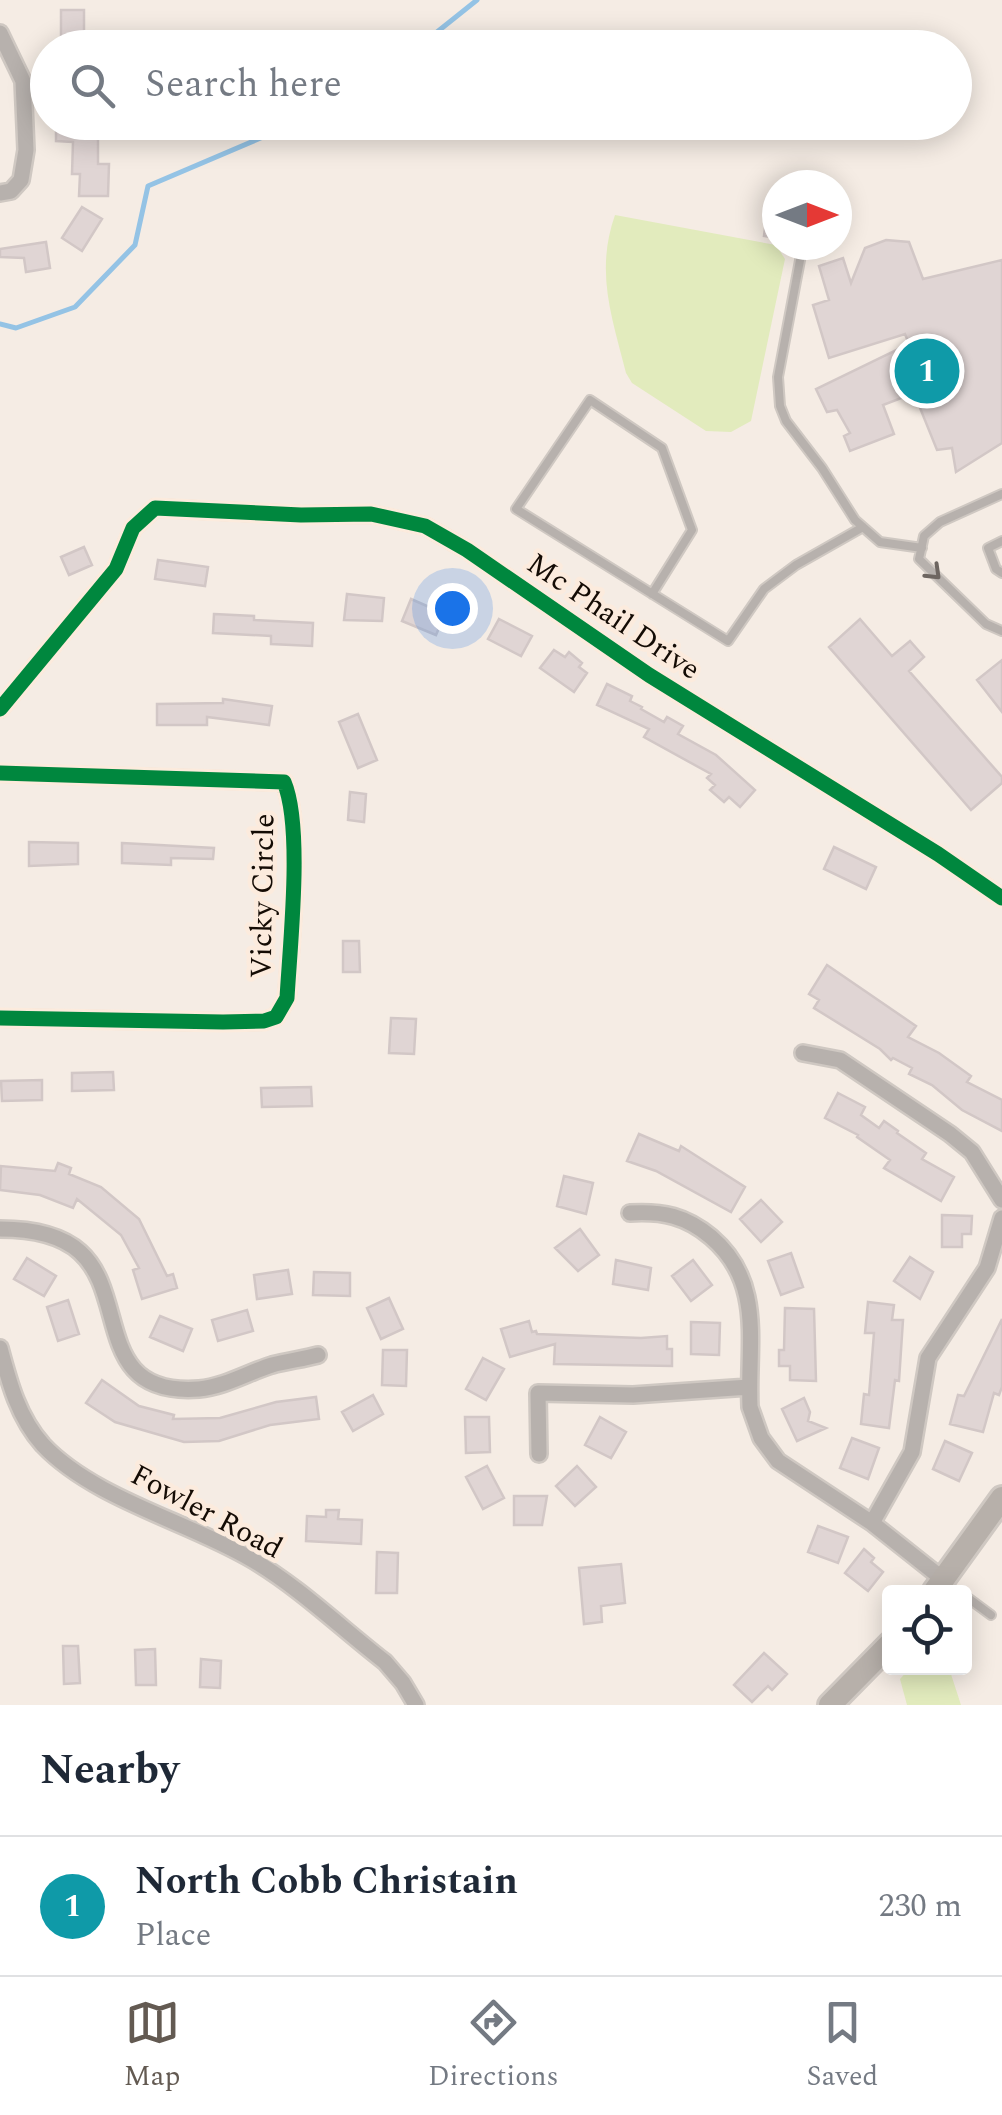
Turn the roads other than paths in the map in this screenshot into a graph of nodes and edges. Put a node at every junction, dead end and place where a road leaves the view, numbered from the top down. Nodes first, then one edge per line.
1 (0, 34) edge
2 (0, 194) edge
3 (800, 260) edge
4 (1002, 494) edge
5 (863, 527) junction
6 (1002, 541) edge
7 (922, 548) junction
8 (1002, 573) edge
9 (652, 594) junction
10 (1002, 630) edge
11 (0, 709) edge
12 (0, 773) edge
13 (1002, 898) edge
14 (0, 1018) edge
15 (804, 1053) dead end
16 (1002, 1200) edge
17 (630, 1213) dead end
18 (1002, 1218) edge
19 (0, 1229) edge
20 (0, 1348) edge
21 (318, 1355) dead end
22 (749, 1387) junction
23 (539, 1454) dead end
24 (1002, 1498) edge
25 (872, 1523) junction
26 (945, 1585) edge
27 (954, 1585) edge
28 (972, 1603) edge
29 (990, 1614) dead end
30 (882, 1652) edge
31 (416, 1705) edge
32 (830, 1705) edge

1 - 2 street
3 - 5 lane
4 - 7 lane
5 - 7 lane
5 - 9 lane
6 - 8 lane
7 -> 10 lane
9 - 9 lane
11 - 13 street, Mc Phail Drive
12 - 14 street, Vicky Circle
15 - 16 street
17 - 22 street
18 - 25 street
19 - 21 street
20 - 31 street, Fowler Road
22 - 23 street
22 - 25 street
24 - 27 main road
25 - 26 street
28 - 29 lane
30 - 32 main road

